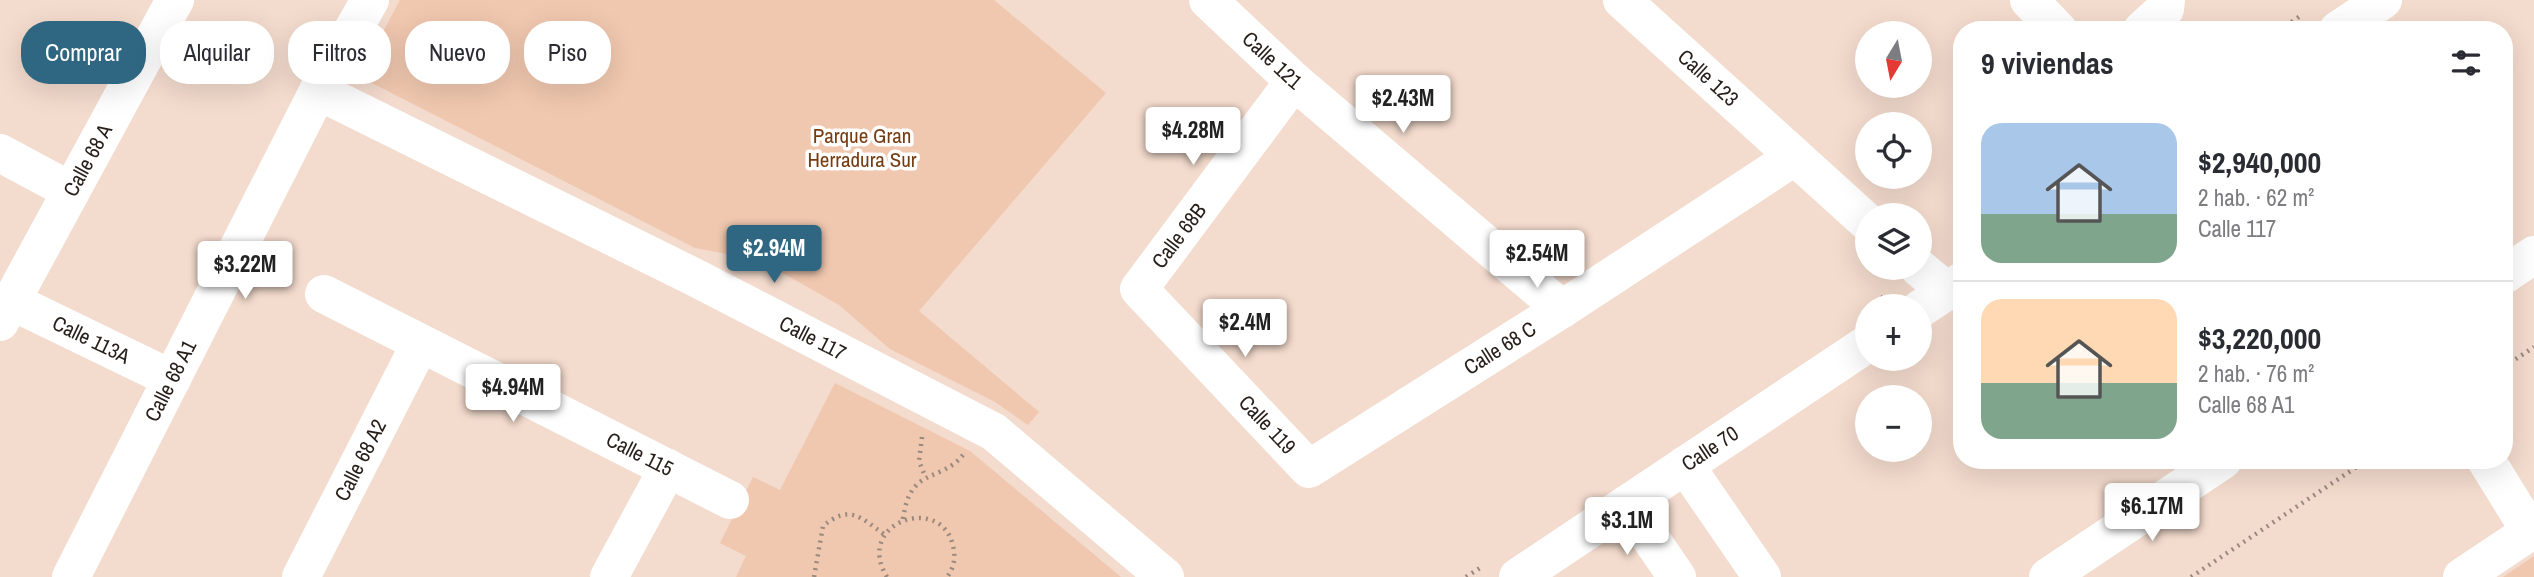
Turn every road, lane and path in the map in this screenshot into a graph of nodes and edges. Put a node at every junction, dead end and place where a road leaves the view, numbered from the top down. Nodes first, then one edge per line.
1 (175, 0) edge
2 (370, 0) edge
3 (1208, 0) edge
4 (1622, 0) edge
5 (2029, 0) edge
6 (2166, 0) edge
7 (2383, 0) edge
8 (2049, 21) edge
9 (2152, 21) edge
10 (2352, 21) edge
11 (1294, 81) junction
12 (318, 91) junction
13 (0, 153) edge
14 (1794, 157) junction
15 (71, 191) junction
16 (1855, 211) edge
17 (2534, 255) edge
18 (2513, 269) edge
19 (1139, 289) joint
20 (324, 294) dead end
21 (11, 301) edge
22 (1562, 309) junction
23 (420, 344) junction
24 (2534, 347) edge
25 (1855, 352) edge
26 (2513, 361) edge
27 (177, 368) junction
28 (986, 428) junction
29 (1685, 465) junction
30 (668, 468) junction
31 (1309, 469) joint
32 (2210, 469) edge
33 (2353, 469) edge
34 (2492, 469) edge
35 (730, 499) dead end
36 (1627, 504) junction
37 (904, 519) junction
38 (2532, 530) edge
39 (885, 535) junction
40 (71, 577) edge
41 (301, 577) edge
42 (608, 577) edge
43 (814, 577) edge
44 (887, 577) edge
45 (947, 577) edge
46 (1165, 577) edge
47 (1518, 577) edge
48 (1677, 577) edge
49 (1762, 577) edge
50 (2048, 577) edge
51 (2191, 577) edge
52 (2462, 577) edge

1 - 15 street, Calle 68 A
2 - 12 street, Calle 68 A1
3 - 11 street, Calle 121
4 - 14 street, Calle 123
5 - 8 street
6 - 9 street
7 - 10 street
11 - 19 street, Calle 68B
11 - 22 street, Calle 121
12 - 27 street, Calle 68 A1
12 - 28 street, Calle 117
13 - 15 street
14 - 16 street, Calle 123
14 - 22 street, Calle 68 C
15 - 21 street, Calle 68 A
17 - 18 street
19 - 31 street, Calle 119
20 - 23 street, Calle 115
21 - 27 street, Calle 113A
22 - 31 street, Calle 68 C
23 - 30 street, Calle 115
23 - 41 street, Calle 68 A2
24 - 26 path
25 - 29 street, Calle 70
27 - 40 street, Calle 68 A1
28 - 37 path
28 - 46 street, Calle 117
29 - 36 street, Calle 70
29 - 49 street
30 - 35 street, Calle 115
30 - 42 street
32 - 50 street
33 - 51 path
34 - 38 street
36 - 47 street, Calle 70
36 - 48 street
37 - 39 path
37 - 45 path
38 - 52 street
39 - 43 path
39 - 44 path

